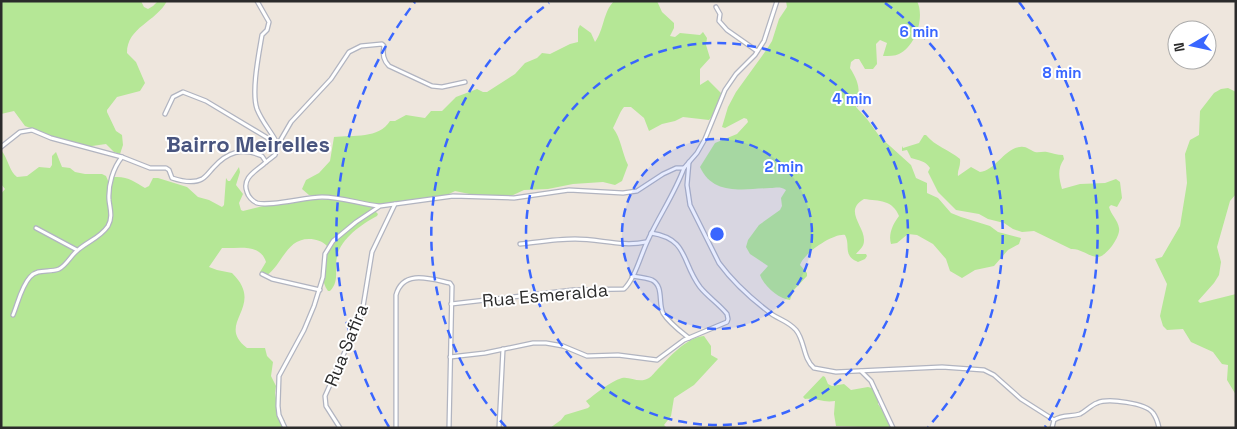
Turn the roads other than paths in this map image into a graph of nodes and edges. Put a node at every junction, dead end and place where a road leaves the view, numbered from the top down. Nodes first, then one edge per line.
1 (257, 1) edge
2 (777, 1) edge
3 (716, 7) dead end
4 (757, 51) junction
5 (465, 82) dead end
6 (164, 114) dead end
7 (278, 144) junction
8 (1, 147) edge
9 (122, 157) junction
10 (689, 161) junction
11 (266, 162) junction
12 (684, 168) junction
13 (395, 204) junction
14 (380, 206) junction
15 (36, 228) dead end
16 (651, 233) junction
17 (647, 242) junction
18 (520, 244) dead end
19 (77, 250) junction
20 (262, 274) dead end
21 (632, 276) junction
22 (320, 290) junction
23 (451, 304) junction
24 (13, 315) dead end
25 (689, 338) junction
26 (503, 349) junction
27 (450, 358) junction
28 (861, 371) junction
29 (1054, 420) junction
30 (284, 428) edge
31 (340, 428) edge
32 (396, 428) edge
33 (449, 428) edge
34 (499, 428) edge
35 (893, 428) edge
36 (1052, 428) edge
37 (1159, 428) edge

1 - 7 street
2 - 4 street, Rua Esmeralda
3 - 4 street
4 - 10 street, Rua Esmeralda
5 - 7 street
6 - 7 street
7 - 11 street
8 - 9 street
9 - 11 street
9 - 19 street
10 - 12 street, Rua Esmeralda
10 - 28 street
11 - 14 street
12 - 13 street
12 - 16 street, Rua Esmeralda
13 - 14 street
13 - 31 street, Rua Safira
14 - 22 street
15 - 19 street
16 - 17 street, Rua Esmeralda
16 - 25 street
17 - 18 street
17 - 21 street, Rua Esmeralda
19 - 24 street
20 - 22 street
21 - 23 street, Rua Esmeralda
21 - 25 street
22 - 30 street
23 - 27 street
23 - 32 street
25 - 26 street
26 - 27 street
26 - 34 street
27 - 33 street
28 - 29 street
28 - 35 street
29 - 36 street
29 - 37 street

